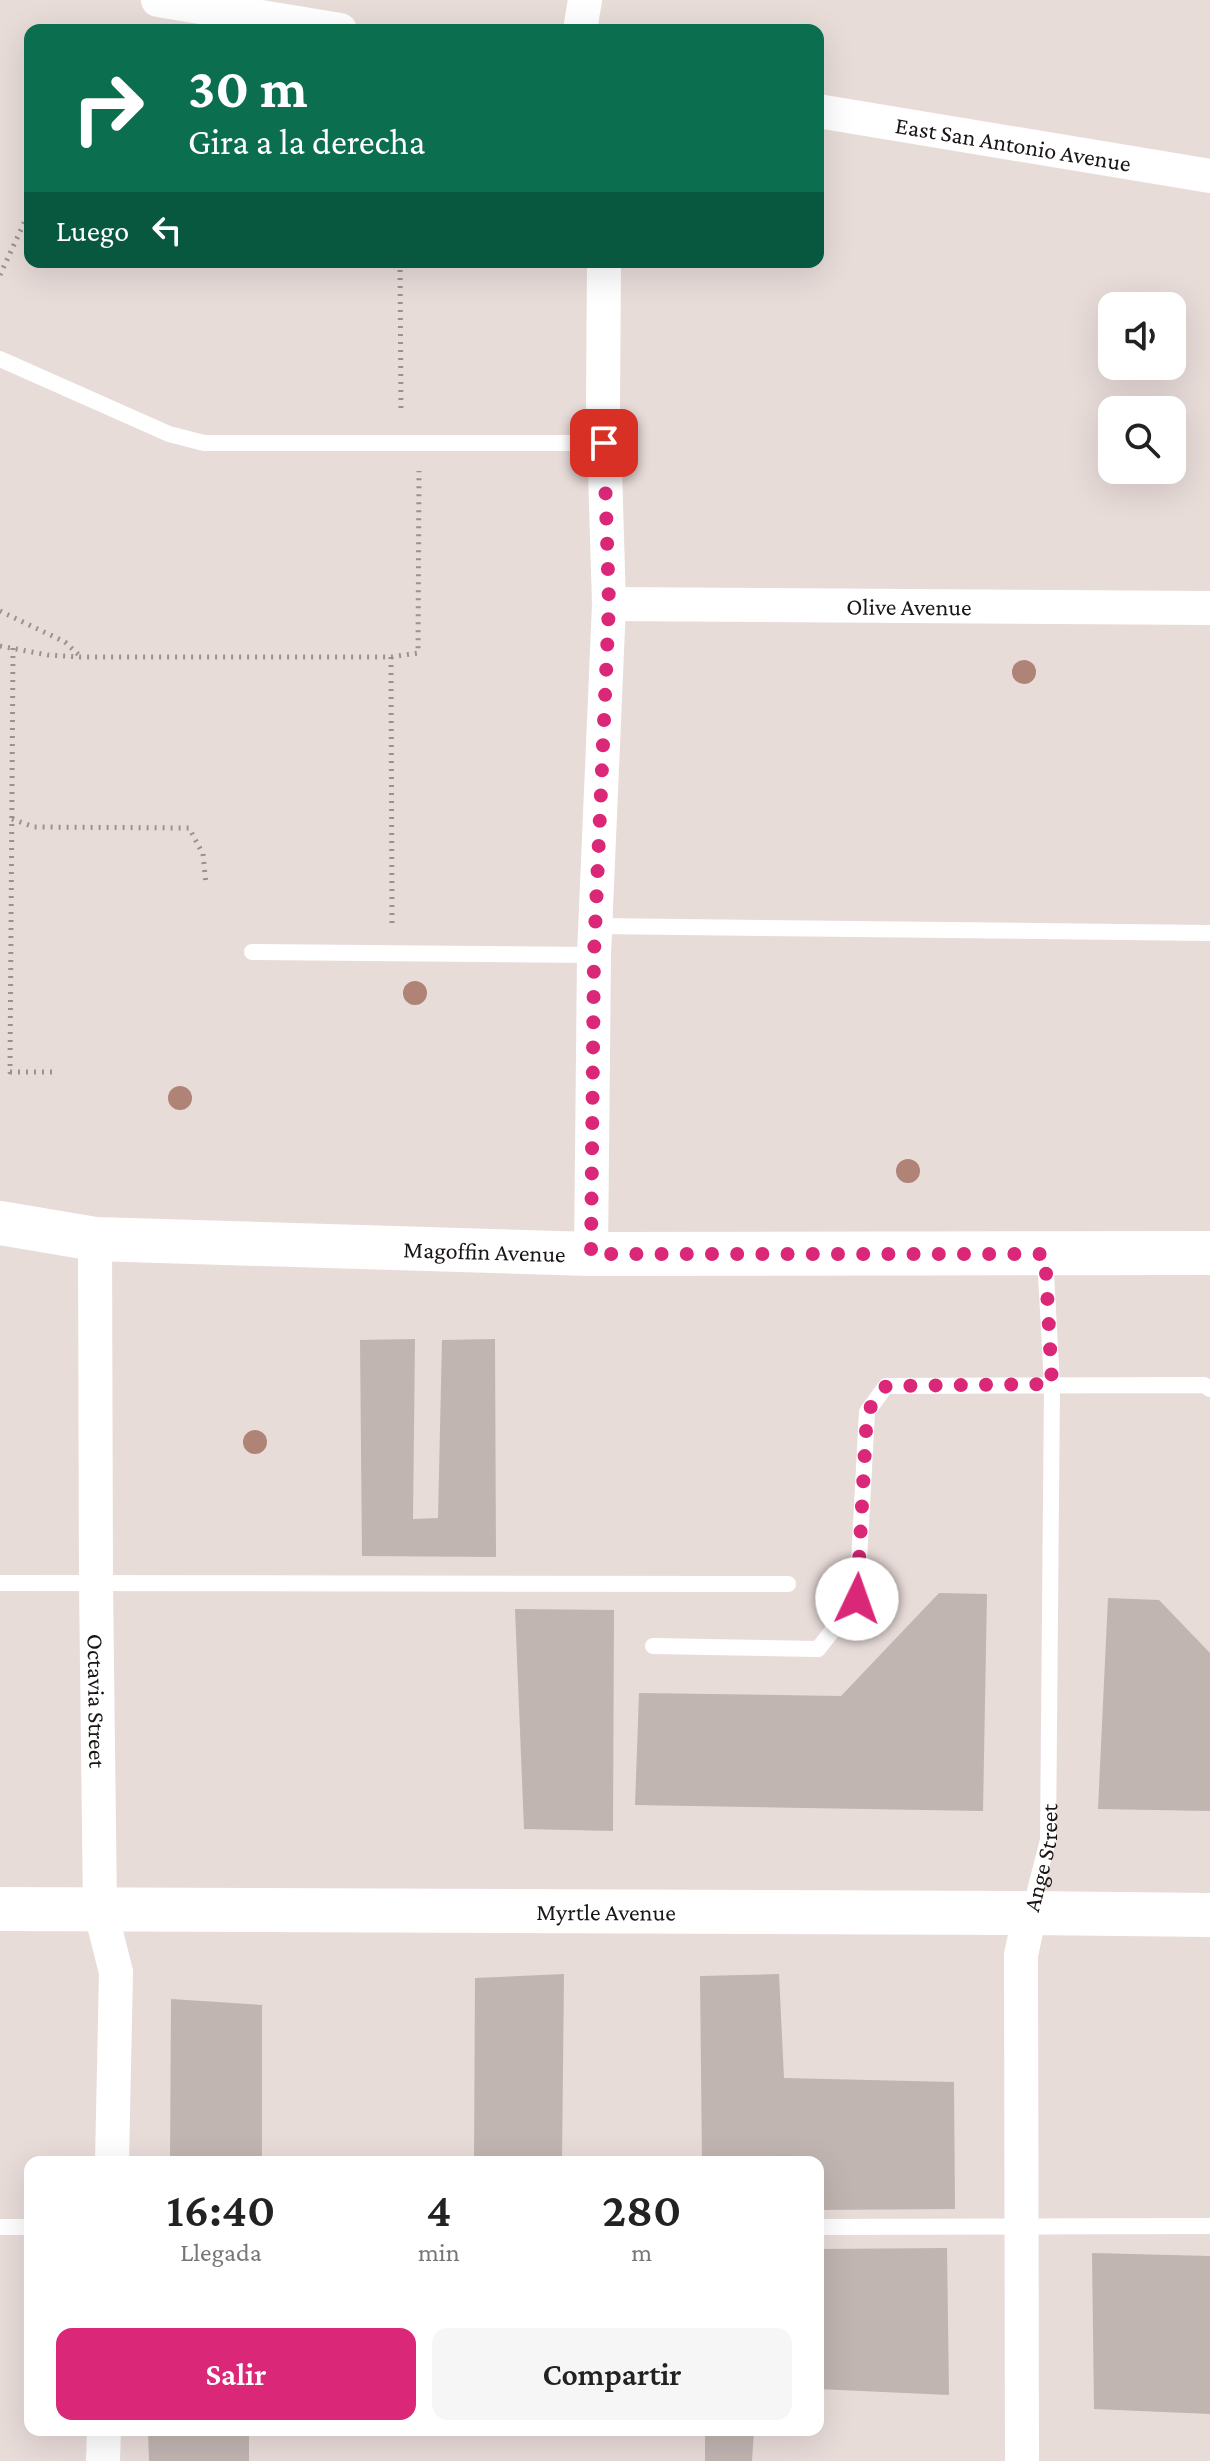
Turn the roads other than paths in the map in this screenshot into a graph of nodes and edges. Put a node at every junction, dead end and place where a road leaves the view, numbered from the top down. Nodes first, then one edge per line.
1 (158, 0) edge
2 (585, 0) edge
3 (304, 24) edge
4 (581, 24) edge
5 (824, 112) edge
6 (1210, 176) edge
7 (604, 268) edge
8 (0, 359) edge
9 (604, 443) junction
10 (609, 604) junction
11 (1210, 608) edge
12 (1210, 933) edge
13 (595, 941) junction
14 (252, 952) dead end
15 (0, 1223) edge
16 (95, 1239) junction
17 (1210, 1253) edge
18 (591, 1254) junction
19 (1045, 1254) junction
20 (1052, 1384) junction
21 (1210, 1389) edge
22 (0, 1583) edge
23 (96, 1584) junction
24 (788, 1584) dead end
25 (653, 1646) dead end
26 (0, 1909) edge
27 (100, 1909) junction
28 (1030, 1913) junction
29 (1210, 1915) edge
30 (112, 2156) edge
31 (1022, 2226) junction
32 (1210, 2226) edge
33 (0, 2227) edge
34 (24, 2227) edge
35 (824, 2227) edge
36 (104, 2436) edge
37 (103, 2461) edge
38 (1022, 2461) edge

1 - 3 street
2 - 4 street
5 - 6 street, East San Antonio Avenue
7 - 9 street
8 - 9 lane
9 - 10 street
10 - 11 street, Olive Avenue
10 - 13 street
12 - 13 lane
13 - 14 lane
13 - 18 street
15 - 16 street, Magoffin Avenue
16 - 18 street, Magoffin Avenue
16 - 23 street, Octavia Street
17 - 19 street, Magoffin Avenue
18 - 19 street, Magoffin Avenue
19 - 20 lane, Ange Street
20 - 21 lane
20 - 25 lane
20 - 28 lane, Ange Street
22 - 23 lane
23 - 24 lane
23 - 27 street, Octavia Street
26 - 27 street, Myrtle Avenue
27 - 28 street, Myrtle Avenue
27 - 30 street, Octavia Street
28 - 29 street, Myrtle Avenue
28 - 31 street, Ange Street
31 - 32 lane
31 - 35 lane
31 - 38 street, Ange Street
33 - 34 lane
36 - 37 street

